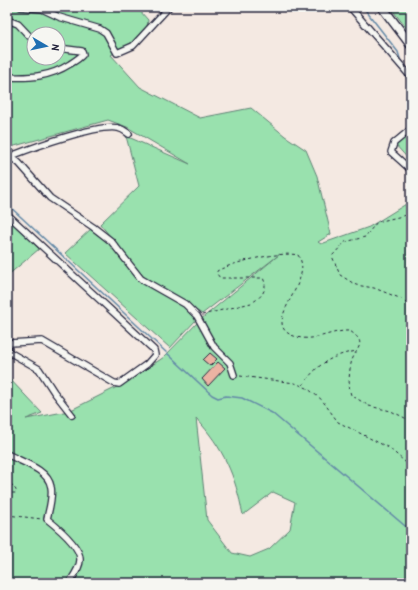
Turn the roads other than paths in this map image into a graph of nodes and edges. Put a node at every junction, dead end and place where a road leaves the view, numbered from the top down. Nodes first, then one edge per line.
1 (21, 7) edge
2 (169, 7) edge
3 (350, 7) edge
4 (382, 7) edge
5 (7, 20) edge
6 (26, 32) edge
7 (411, 45) edge
8 (66, 48) edge
9 (66, 66) edge
10 (66, 66) edge
11 (411, 76) edge
12 (7, 77) edge
13 (411, 129) edge
14 (129, 134) dead end
15 (9, 155) edge
16 (411, 170) edge
17 (7, 214) edge
18 (7, 347) edge
19 (234, 375) road end
20 (72, 415) dead end
21 (7, 454) edge
22 (69, 583) edge

1 - 2 street
3 - 11 street
4 - 7 main road
5 - 6 street
8 - 10 street
9 - 12 street
13 - 16 street
14 - 15 street
15 - 19 street
17 - 18 street
18 - 20 street
21 - 22 street

